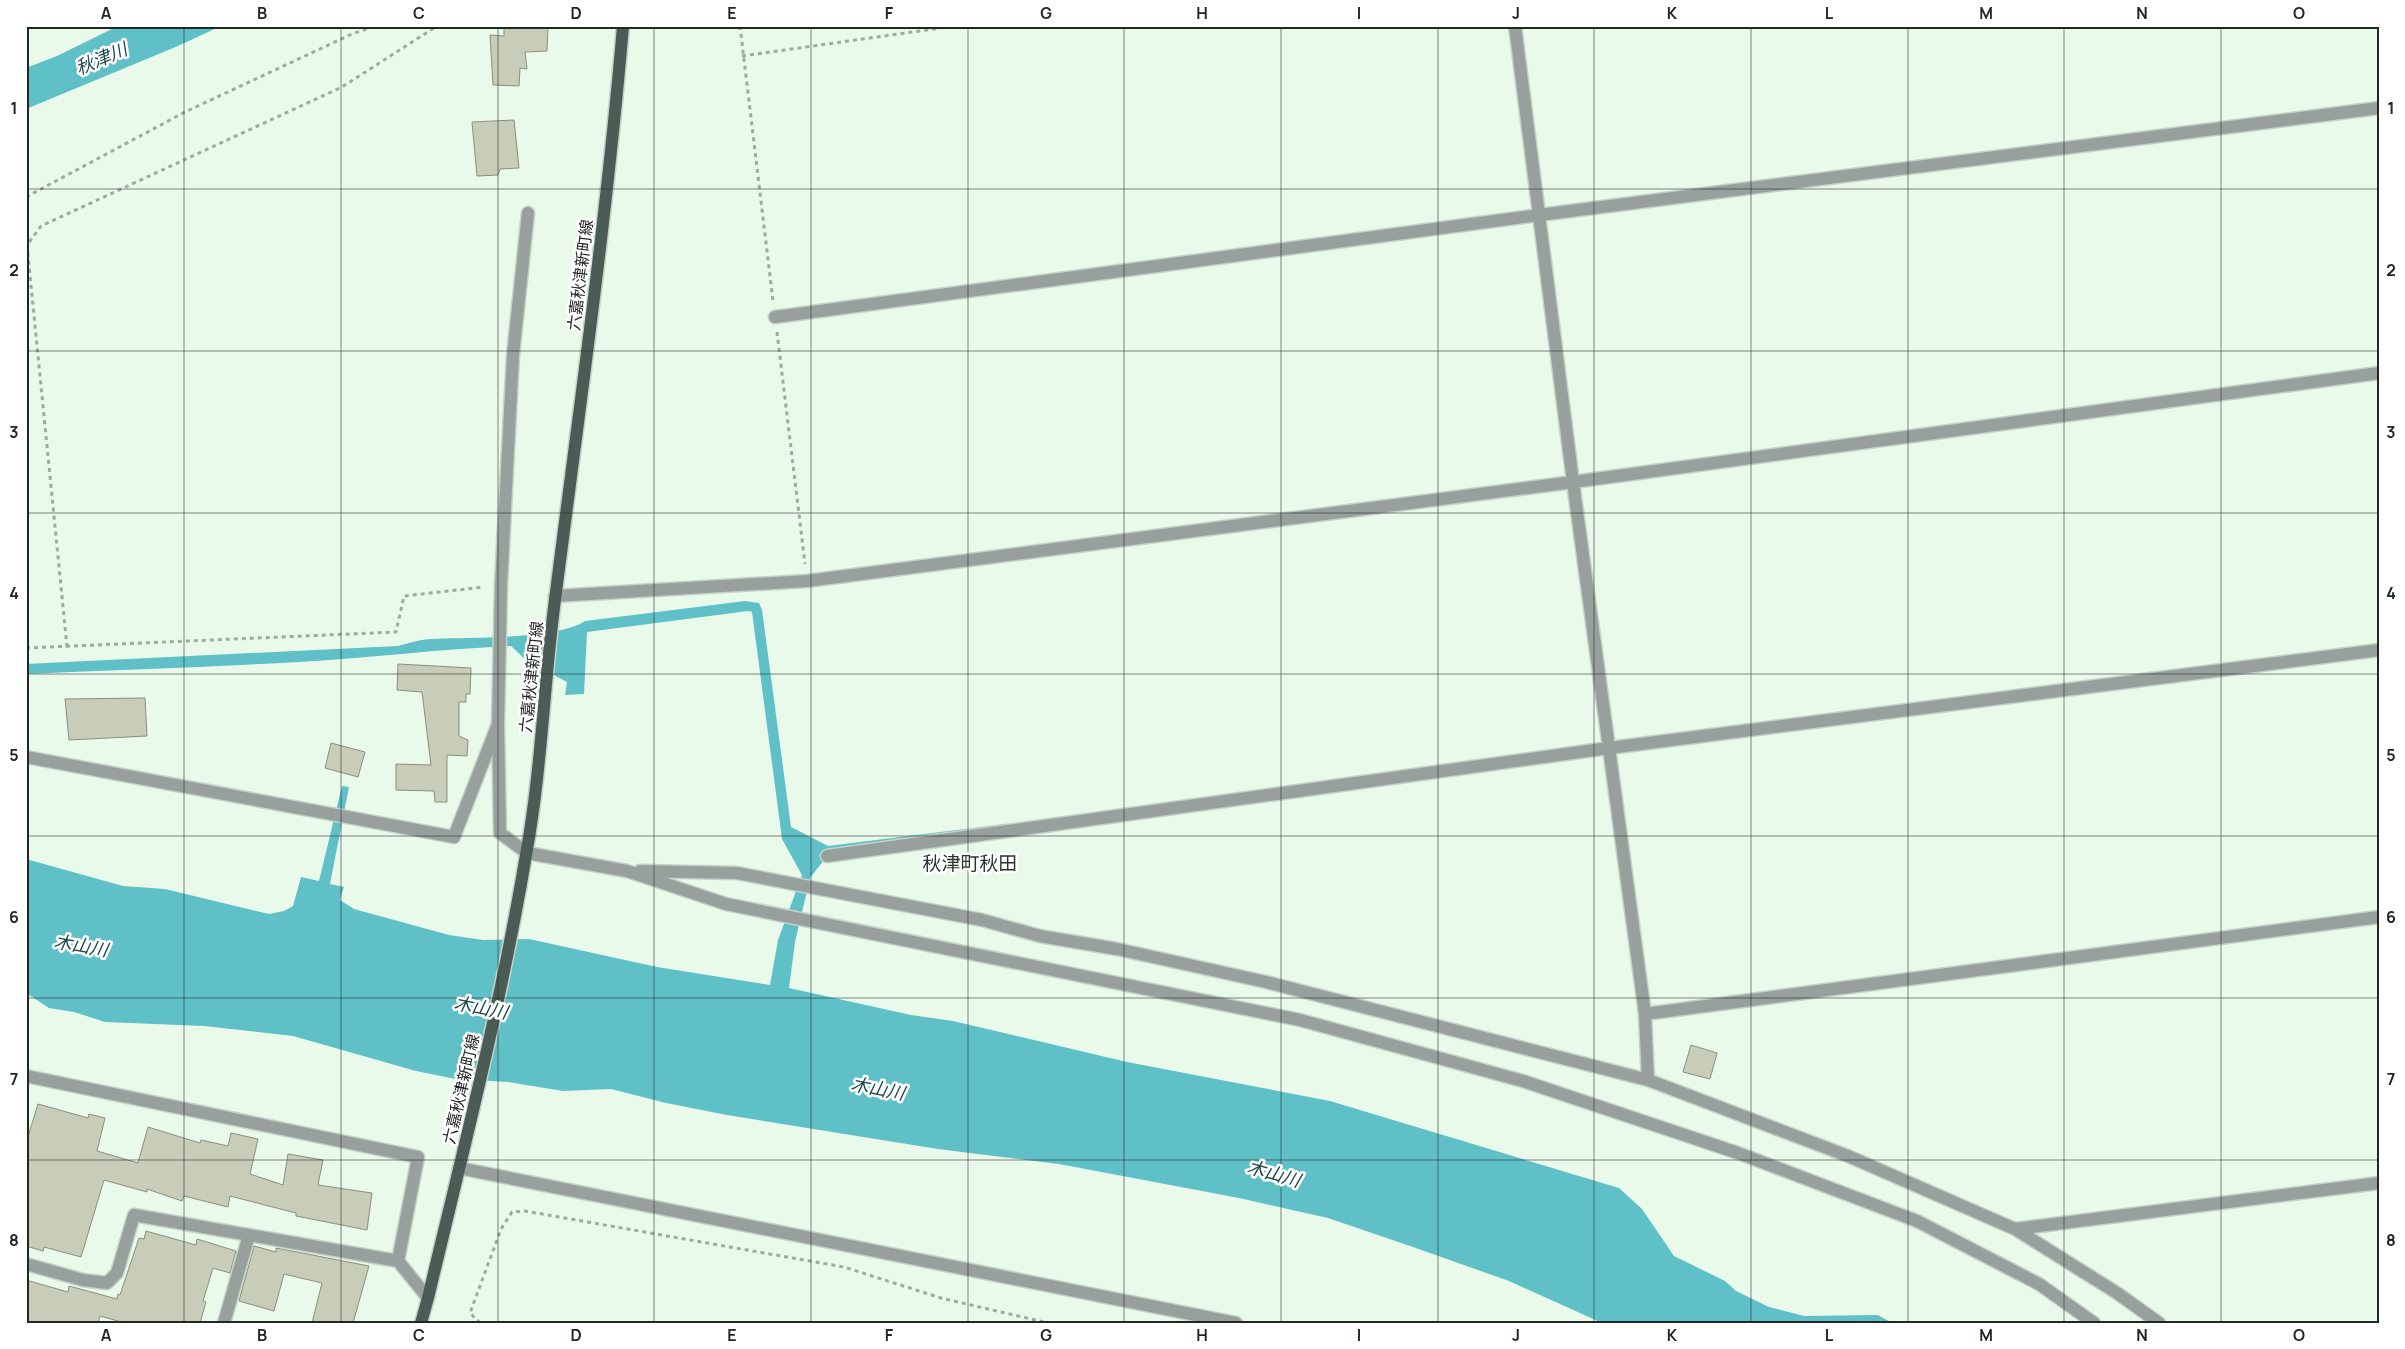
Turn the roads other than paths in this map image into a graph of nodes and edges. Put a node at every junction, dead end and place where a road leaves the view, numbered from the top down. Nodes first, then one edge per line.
1 (623, 26) edge
2 (1515, 26) edge
3 (2379, 108) edge
4 (528, 213) dead end
5 (1539, 215) junction
6 (775, 316) dead end
7 (2379, 373) edge
8 (1573, 482) junction
9 (555, 596) junction
10 (2379, 650) edge
11 (498, 724) junction
12 (1609, 748) junction
13 (26, 757) edge
14 (527, 854) junction
15 (827, 856) dead end
16 (627, 871) junction
17 (2379, 917) edge
18 (1645, 1014) junction
19 (26, 1076) edge
20 (1648, 1080) junction
21 (459, 1168) junction
22 (2379, 1183) edge
23 (2015, 1229) junction
24 (250, 1235) junction
25 (398, 1261) junction
26 (26, 1264) edge
27 (428, 1298) junction
28 (227, 1322) edge
29 (421, 1323) edge
30 (1236, 1323) edge
31 (2094, 1323) edge
32 (2159, 1323) edge

1 - 9 main road, 六嘉秋津新町線
2 - 5 street
3 - 5 street
4 - 11 street
5 - 6 street
5 - 8 street
7 - 8 street
8 - 9 street
8 - 12 street
9 - 14 main road, 六嘉秋津新町線
10 - 12 street
11 - 13 street
11 - 14 street
12 - 15 street
12 - 18 street
14 - 16 street
14 - 21 main road, 六嘉秋津新町線
16 - 20 street
16 - 31 street
17 - 18 street
18 - 20 street
19 - 25 street
20 - 23 street
21 - 27 main road, 六嘉秋津新町線
21 - 30 street
22 - 23 street
23 - 32 street
24 - 25 street
24 - 26 street
24 - 28 street
25 - 27 street
27 - 29 main road, 六嘉秋津新町線

